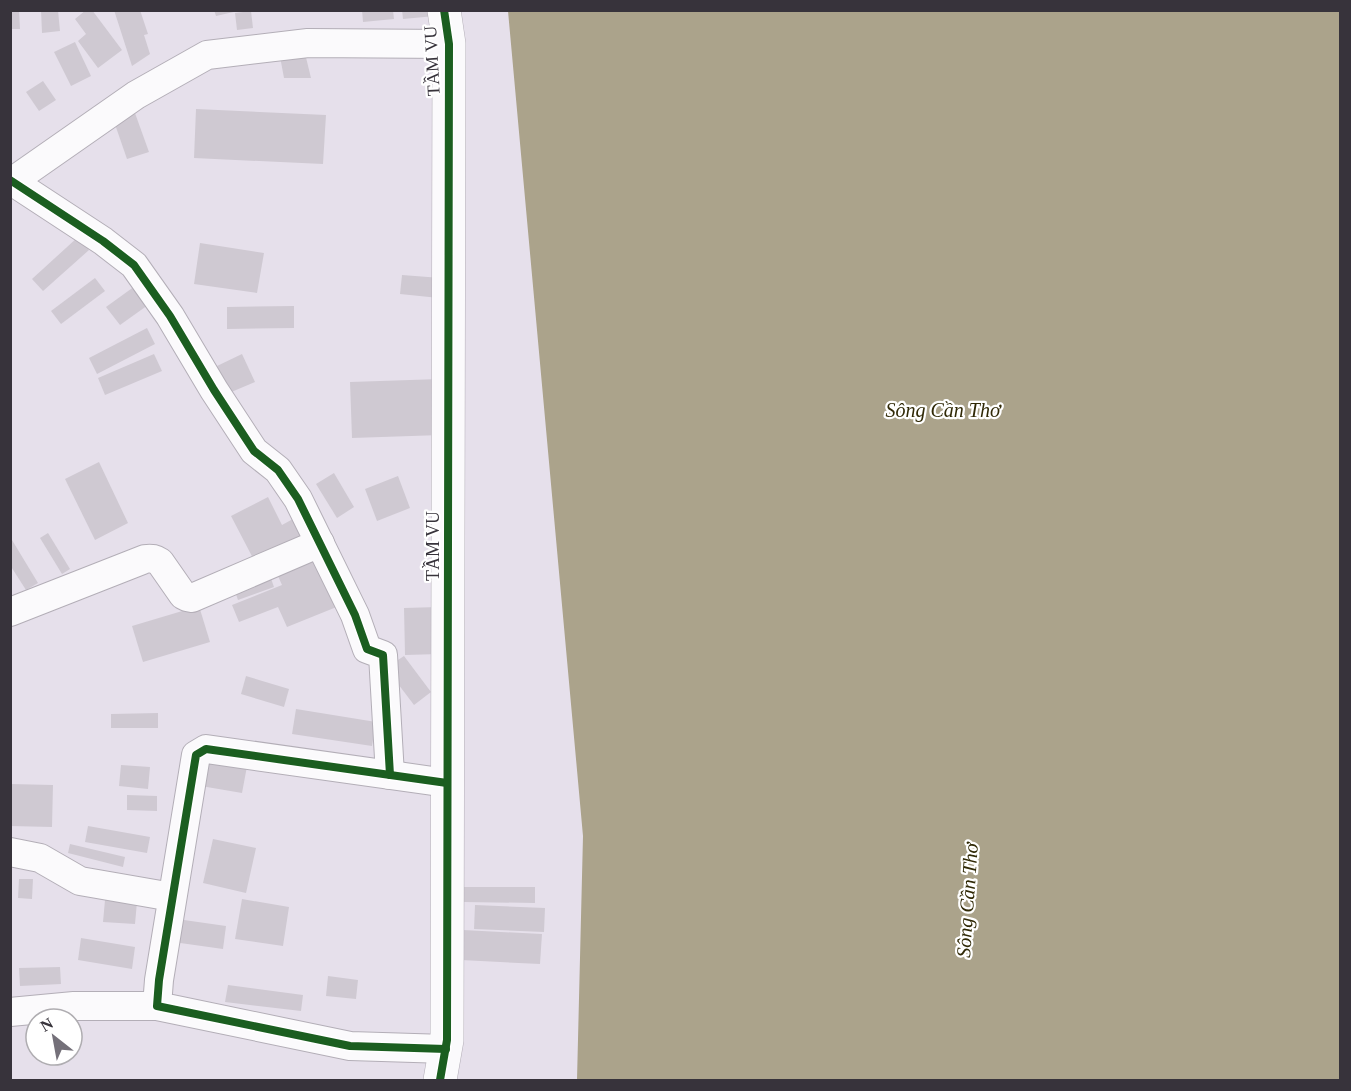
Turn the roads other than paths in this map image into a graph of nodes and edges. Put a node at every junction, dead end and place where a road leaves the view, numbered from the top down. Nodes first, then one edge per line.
1 (444, 10) edge
2 (449, 44) junction
3 (11, 182) edge
4 (320, 543) junction
5 (10, 612) edge
6 (390, 775) junction
7 (447, 783) junction
8 (10, 852) edge
9 (172, 897) junction
10 (157, 1006) junction
11 (10, 1012) edge
12 (443, 1065) edge

1 - 2 street, TẦM VU
2 - 3 street
2 - 7 street, TẦM VU
3 - 4 street
4 - 5 street
4 - 6 street
6 - 7 street
6 - 9 street
7 - 12 street, TẦM VU
8 - 9 street
9 - 10 street
10 - 11 street
10 - 12 street

